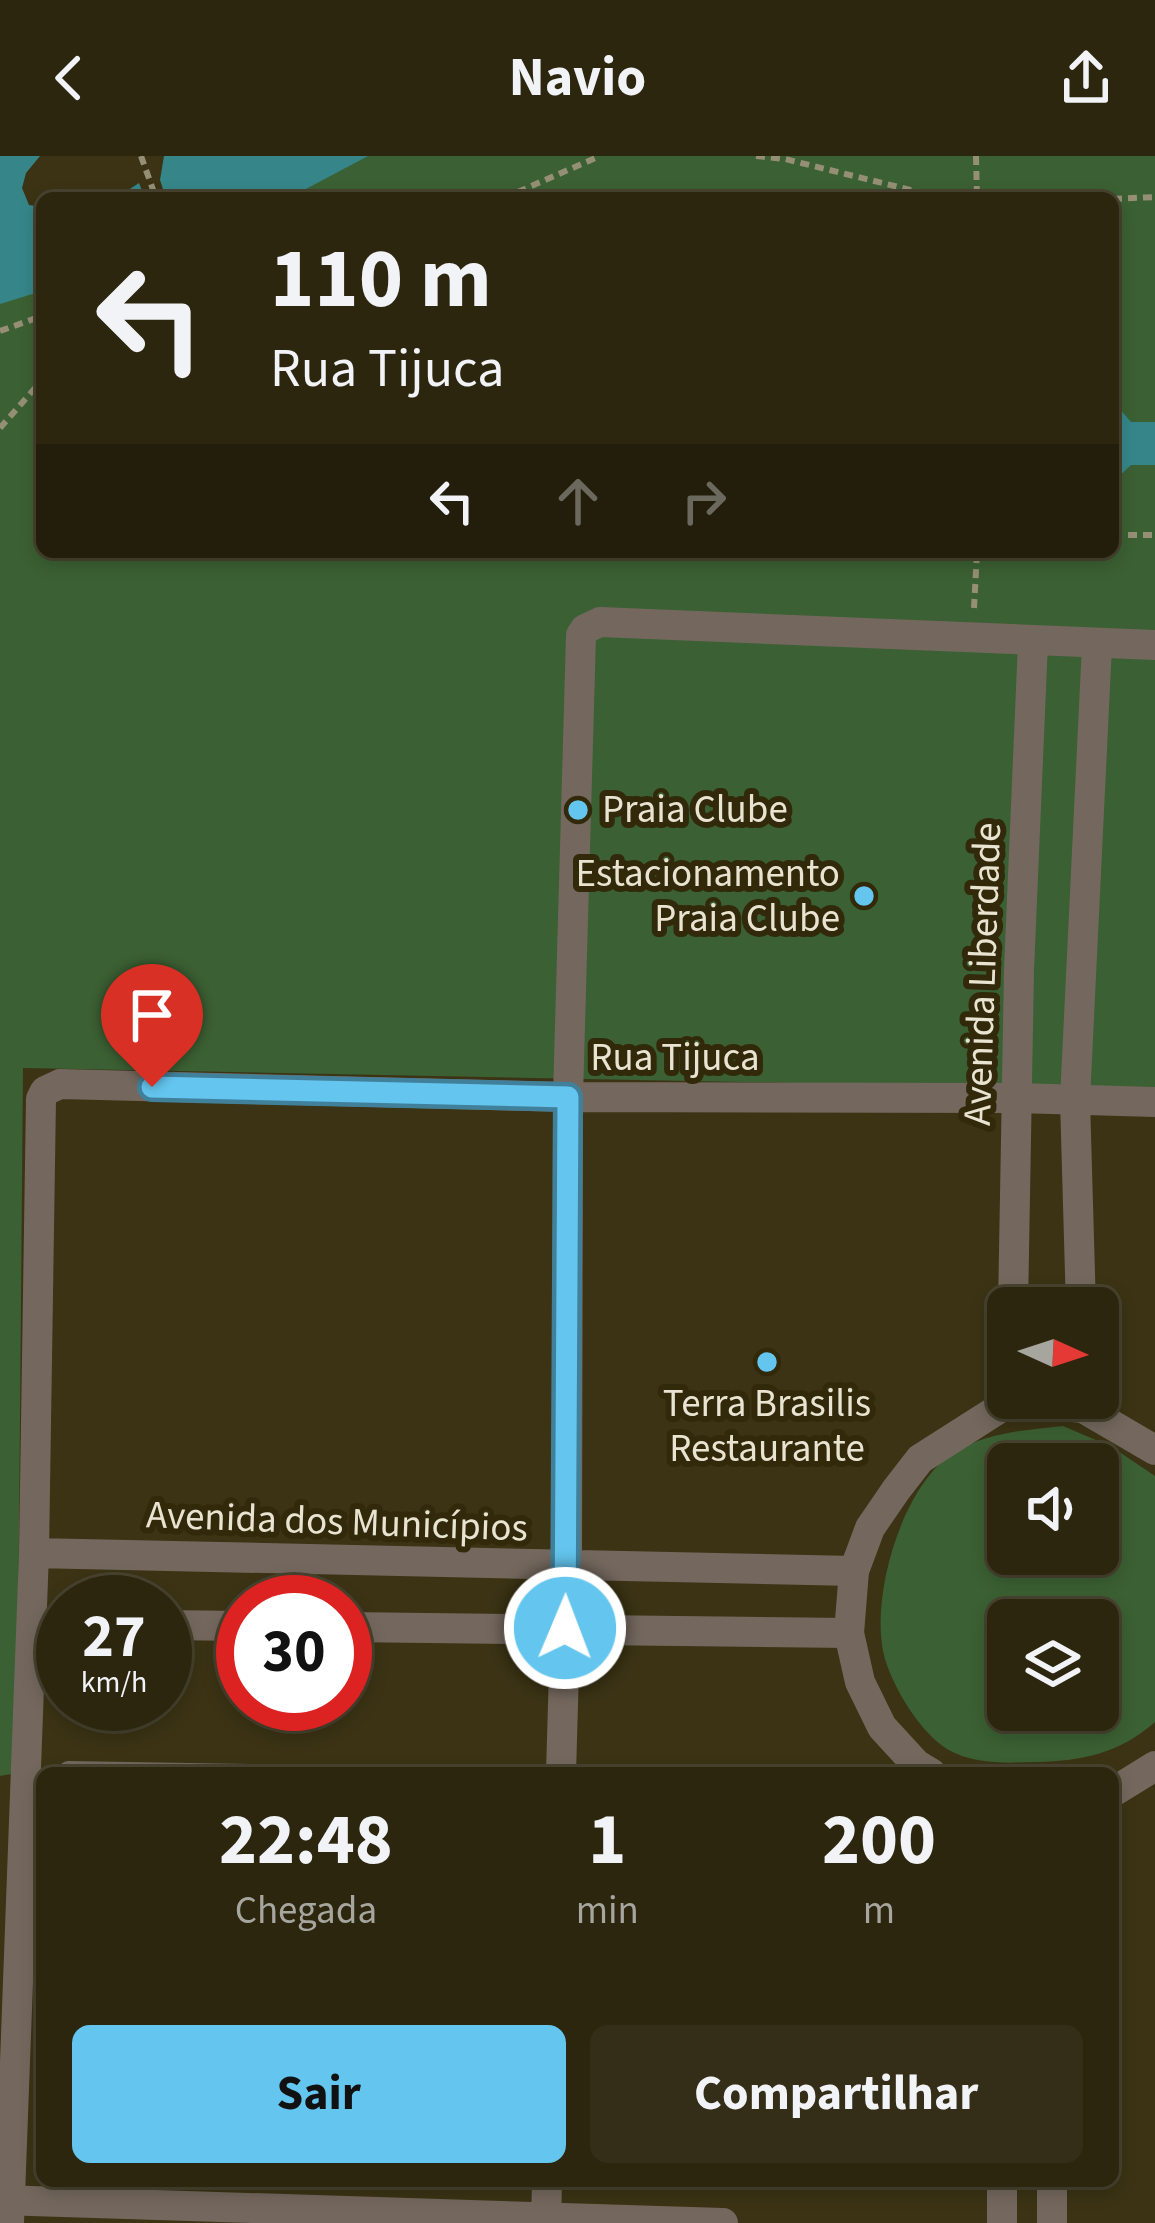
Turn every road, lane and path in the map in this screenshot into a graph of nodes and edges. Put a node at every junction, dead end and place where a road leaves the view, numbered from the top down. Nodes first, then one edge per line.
1 (141, 156) edge
2 (600, 156) edge
3 (756, 156) edge
4 (976, 156) edge
5 (154, 192) edge
6 (518, 192) edge
7 (919, 192) edge
8 (976, 192) edge
9 (1155, 197) edge
10 (1119, 200) edge
11 (36, 318) edge
12 (0, 331) edge
13 (36, 387) edge
14 (0, 428) edge
15 (1119, 535) edge
16 (1155, 535) edge
17 (977, 558) edge
18 (973, 639) junction
19 (1033, 642) junction
20 (1096, 645) junction
21 (1155, 645) edge
22 (568, 1097) junction
23 (1017, 1098) junction
24 (1075, 1100) junction
25 (1155, 1102) edge
26 (1013, 1287) edge
27 (1080, 1287) edge
28 (987, 1415) edge
29 (1108, 1419) edge
30 (1155, 1450) edge
31 (34, 1553) junction
32 (297, 1560) junction
33 (567, 1568) junction
34 (854, 1571) junction
35 (38, 1575) edge
36 (297, 1575) edge
37 (372, 1627) edge
38 (565, 1628) junction
39 (849, 1633) junction
40 (36, 1682) edge
41 (1155, 1766) edge
42 (561, 1767) edge
43 (921, 1767) edge
44 (1119, 1788) edge
45 (11, 1817) edge
46 (547, 2187) edge
47 (1002, 2187) edge
48 (1052, 2187) edge
49 (7, 2208) edge
50 (546, 2221) edge
51 (723, 2223) edge
52 (1002, 2223) edge
53 (1052, 2223) edge

1 - 5 path
2 - 6 path
3 - 7 path
4 - 8 path
9 - 10 path
11 - 12 path
13 - 14 path
15 - 16 path
17 - 18 path
18 - 19 street
18 - 22 street
19 - 20 street
19 - 23 street, Avenida Liberdade
20 - 21 street
20 - 24 street
22 - 23 street, Rua Tijuca
22 - 31 street, Rua Tijuca
22 - 33 street
23 - 24 street, Rua Tijuca
23 - 26 street, Avenida Liberdade
24 - 25 street, Rua Tijuca
24 - 27 street
28 - 34 street
29 - 30 street
31 - 32 street, Avenida dos Municípios
31 - 35 street
32 - 33 street, Avenida dos Municípios
32 - 36 street
33 - 34 street, Avenida dos Municípios
33 - 38 street
34 - 39 street
37 - 38 street
38 - 39 street
38 - 42 street
39 - 43 street
40 - 45 street
41 - 44 street
45 - 49 street
46 - 50 street
47 - 52 street
48 - 53 street
49 - 50 street
50 - 51 street

